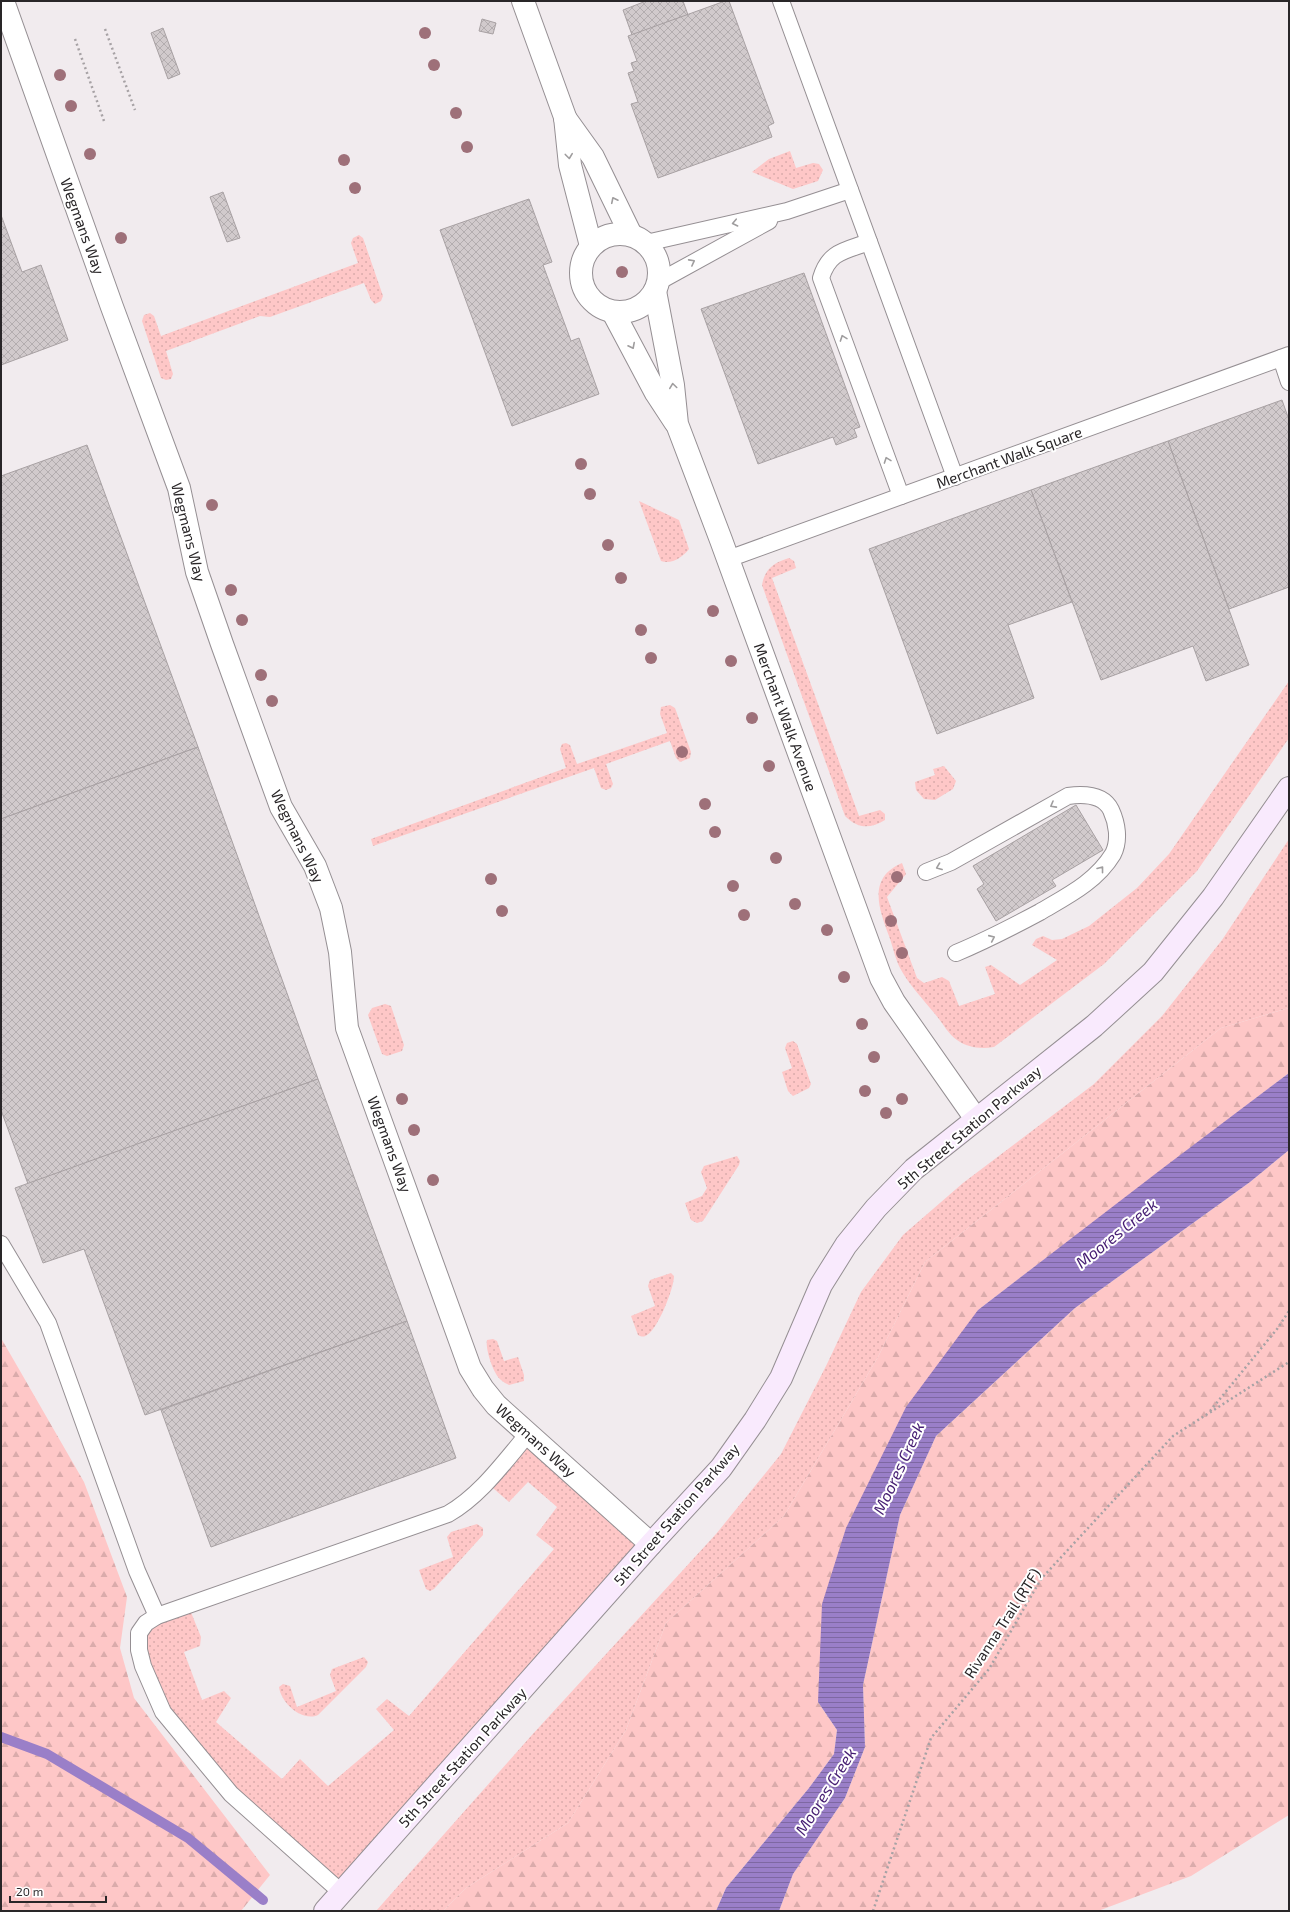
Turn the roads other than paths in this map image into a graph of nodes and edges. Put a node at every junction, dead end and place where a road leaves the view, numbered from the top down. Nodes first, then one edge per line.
1 (3, 1) edge
2 (523, 1) edge
3 (781, 1) edge
4 (564, 117) junction
5 (850, 190) junction
6 (787, 211) junction
7 (638, 239) junction
8 (869, 242) junction
9 (591, 246) junction
10 (656, 286) junction
11 (613, 312) junction
12 (1285, 357) edge
13 (1289, 382) edge
14 (677, 424) junction
15 (955, 477) junction
16 (901, 496) junction
17 (728, 559) junction
18 (1289, 788) edge
19 (926, 872) dead end
20 (956, 953) dead end
21 (976, 1119) junction
22 (1, 1244) edge
23 (528, 1434) junction
24 (651, 1544) junction
25 (157, 1616) junction
26 (342, 1892) junction
27 (325, 1911) edge

1 - 23 street, Wegmans Way
2 - 4 street
3 - 5 lane
7 -> 4 street
4 -> 9 street
5 - 6 lane
5 - 8 lane
6 -> 7 lane
10 -> 6 lane
7 - 9 street
7 - 10 street
8 - 15 lane
16 -> 8 lane
9 - 11 street
10 - 11 street
14 -> 10 street, Merchant Walk Avenue
11 -> 14 street
12 - 13 lane
12 - 15 lane, Merchant Walk Square
14 - 17 street, Merchant Walk Avenue
15 - 16 lane, Merchant Walk Square
16 - 17 lane, Merchant Walk Square
17 - 21 street, Merchant Walk Avenue
18 - 21 street, 5th Street Station Parkway
20 -> 19 lane
21 - 24 street, 5th Street Station Parkway
22 - 25 lane
23 - 24 street, Wegmans Way
23 - 25 lane
24 - 26 street, 5th Street Station Parkway
25 - 26 lane
26 - 27 street, 5th Street Station Parkway

